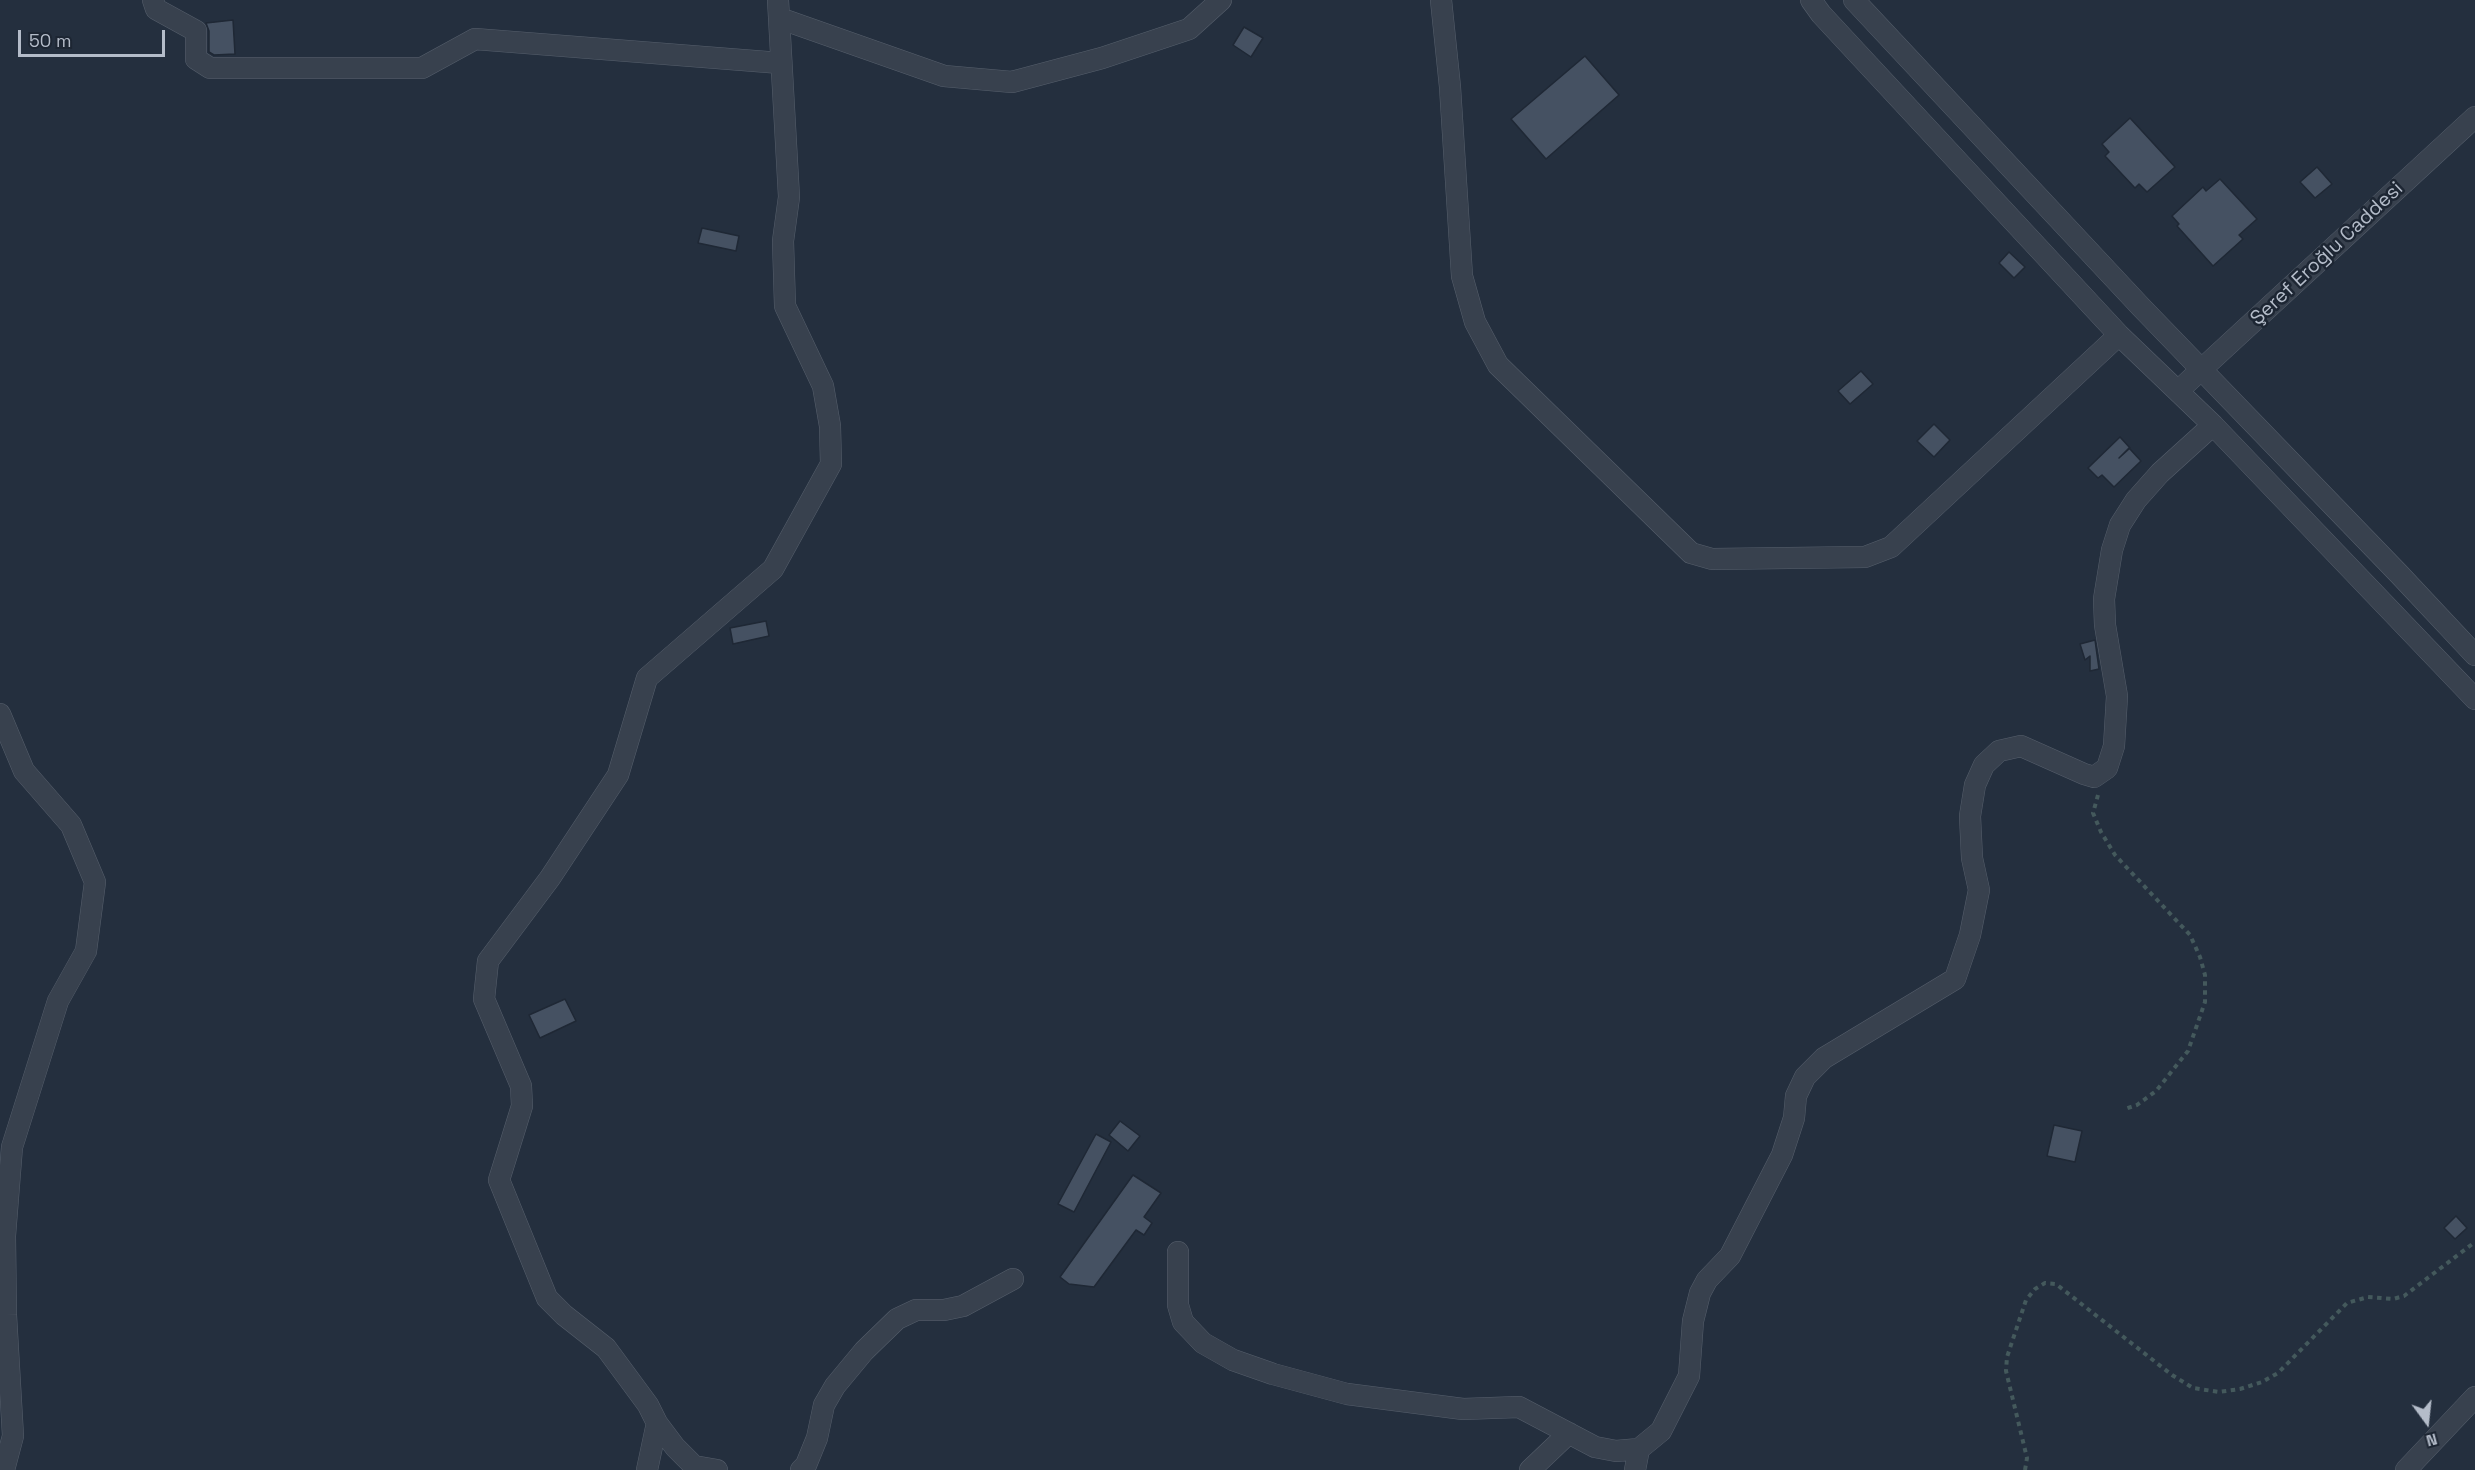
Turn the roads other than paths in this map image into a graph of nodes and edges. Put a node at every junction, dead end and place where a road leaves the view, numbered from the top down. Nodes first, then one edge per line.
1 (153, 0) edge
2 (1221, 0) edge
3 (1441, 0) edge
4 (1811, 0) edge
5 (1854, 0) edge
6 (778, 9) edge
7 (780, 63) junction
8 (2475, 117) edge
9 (2119, 334) junction
10 (2202, 370) junction
11 (2178, 391) junction
12 (2213, 425) junction
13 (2475, 655) edge
14 (2475, 699) edge
15 (0, 714) edge
16 (1178, 1252) dead end
17 (1013, 1279) dead end
18 (2475, 1397) edge
19 (657, 1423) junction
20 (1569, 1433) junction
21 (1639, 1449) junction
22 (4, 1470) edge
23 (647, 1470) edge
24 (717, 1470) edge
25 (801, 1470) edge
26 (1530, 1470) edge
27 (1635, 1470) edge
28 (2406, 1470) edge

1 - 7 street
2 - 6 street
3 - 9 street
4 - 9 street
5 - 10 street
6 - 7 street
7 - 19 street
8 - 10 street, Şeref Eroğlu Caddesi
9 - 11 street
10 - 11 street, Şeref Eroğlu Caddesi
10 - 13 street
11 - 12 street
12 - 14 street
12 - 21 street
15 - 22 street
16 - 20 street
17 - 25 street
18 - 28 street
19 - 23 street
19 - 24 street
20 - 21 street
20 - 26 street
21 - 27 street

